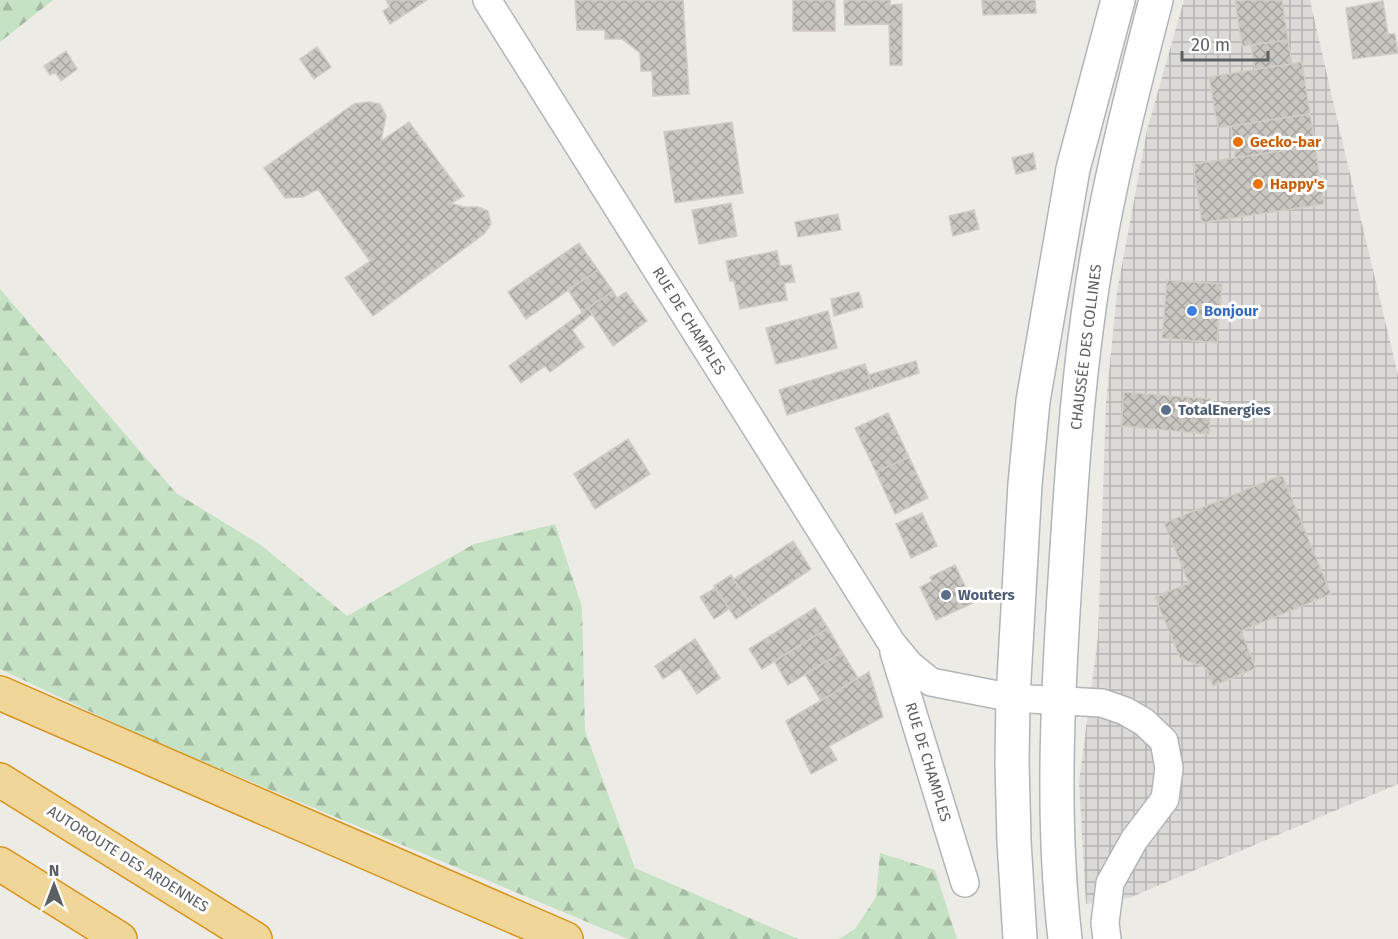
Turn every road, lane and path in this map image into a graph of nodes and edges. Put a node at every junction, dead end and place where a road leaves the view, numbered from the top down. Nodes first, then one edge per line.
1 (487, 0) edge
2 (1118, 0) edge
3 (1156, 0) edge
4 (891, 642) junction
5 (0, 693) edge
6 (1013, 698) junction
7 (1059, 700) junction
8 (0, 780) edge
9 (0, 864) edge
10 (965, 883) dead end
11 (120, 939) edge
12 (255, 939) edge
13 (566, 939) edge
14 (1020, 939) edge
15 (1065, 939) edge
16 (1107, 939) edge

1 - 4 street, RUE DE CHAMPLES
2 - 6 main road
3 - 7 main road, CHAUSSÉE DES COLLINES
4 - 6 street, RUE DE CHAMPLES
4 - 10 street, RUE DE CHAMPLES
5 - 13 highway
6 - 7 street, RUE DE CHAMPLES
6 - 14 main road
7 - 15 main road, CHAUSSÉE DES COLLINES
7 - 16 street
8 - 12 highway, AUTOROUTE DES ARDENNES
9 - 11 highway

